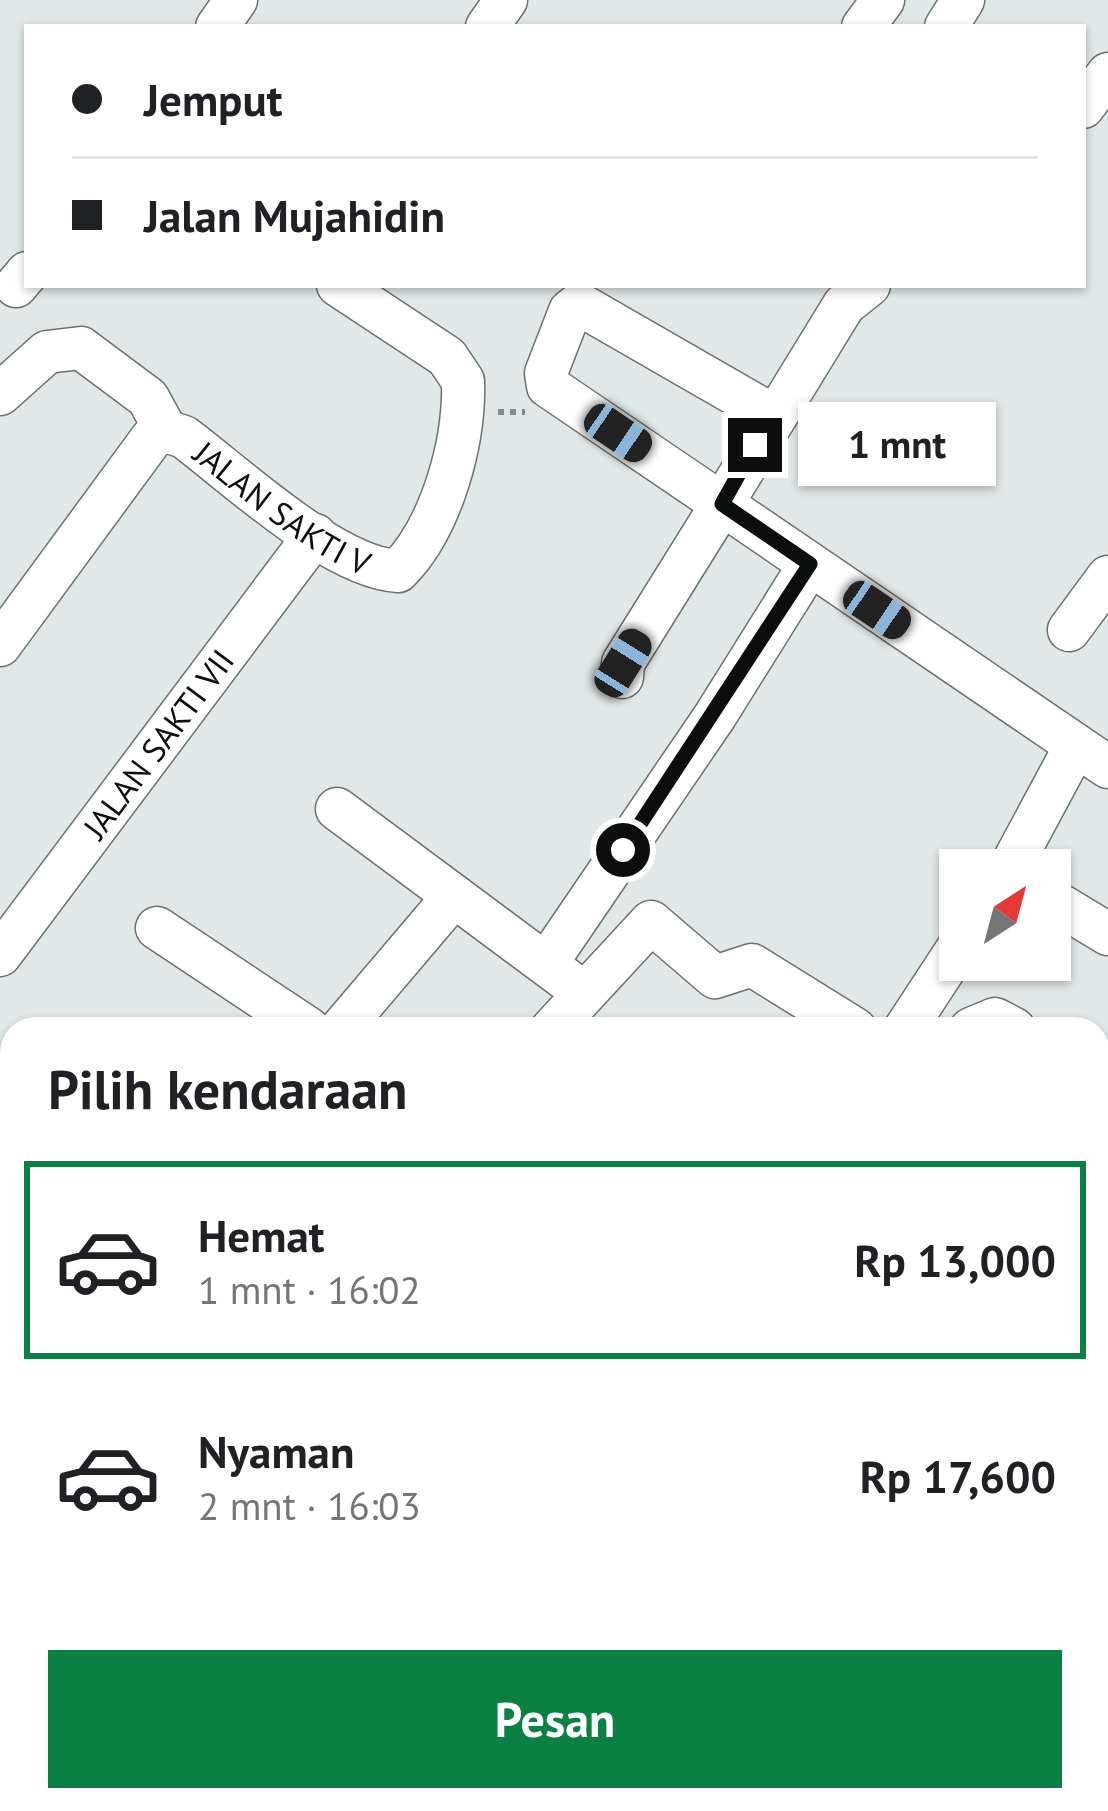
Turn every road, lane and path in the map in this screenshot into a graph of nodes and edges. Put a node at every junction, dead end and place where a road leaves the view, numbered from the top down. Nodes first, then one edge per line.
1 (1108, 74) edge
2 (1086, 103) edge
3 (342, 288) edge
4 (846, 292) edge
5 (0, 394) edge
6 (511, 414) dead end
7 (772, 415) junction
8 (523, 416) dead end
9 (166, 431) junction
10 (722, 504) junction
11 (315, 535) junction
12 (810, 564) junction
13 (1108, 577) edge
14 (1069, 630) dead end
15 (0, 645) edge
16 (622, 677) dead end
17 (1091, 757) edge
18 (337, 809) dead end
19 (1024, 849) edge
20 (454, 896) junction
21 (1071, 912) edge
22 (158, 928) dead end
23 (1108, 934) edge
24 (0, 955) edge
25 (546, 964) junction
26 (940, 981) edge
27 (583, 992) junction
28 (291, 1017) edge
29 (351, 1017) edge
30 (562, 1017) edge
31 (836, 1017) edge
32 (921, 1017) edge

1 - 2 street
3 - 11 street, JALAN SAKTI V
4 - 7 street
5 - 9 street
6 - 8 path
7 - 10 street
7 - 10 street
9 - 11 street, JALAN SAKTI V
9 - 15 street
10 - 12 street
10 - 16 street
11 - 24 street, JALAN SAKTI VII
12 - 17 street
12 - 25 street
13 - 14 street
17 - 19 street
18 - 20 street
20 - 25 street
20 - 29 street
21 - 23 street
22 - 28 street
25 - 27 street
26 - 32 street
27 - 30 street
27 - 31 street

